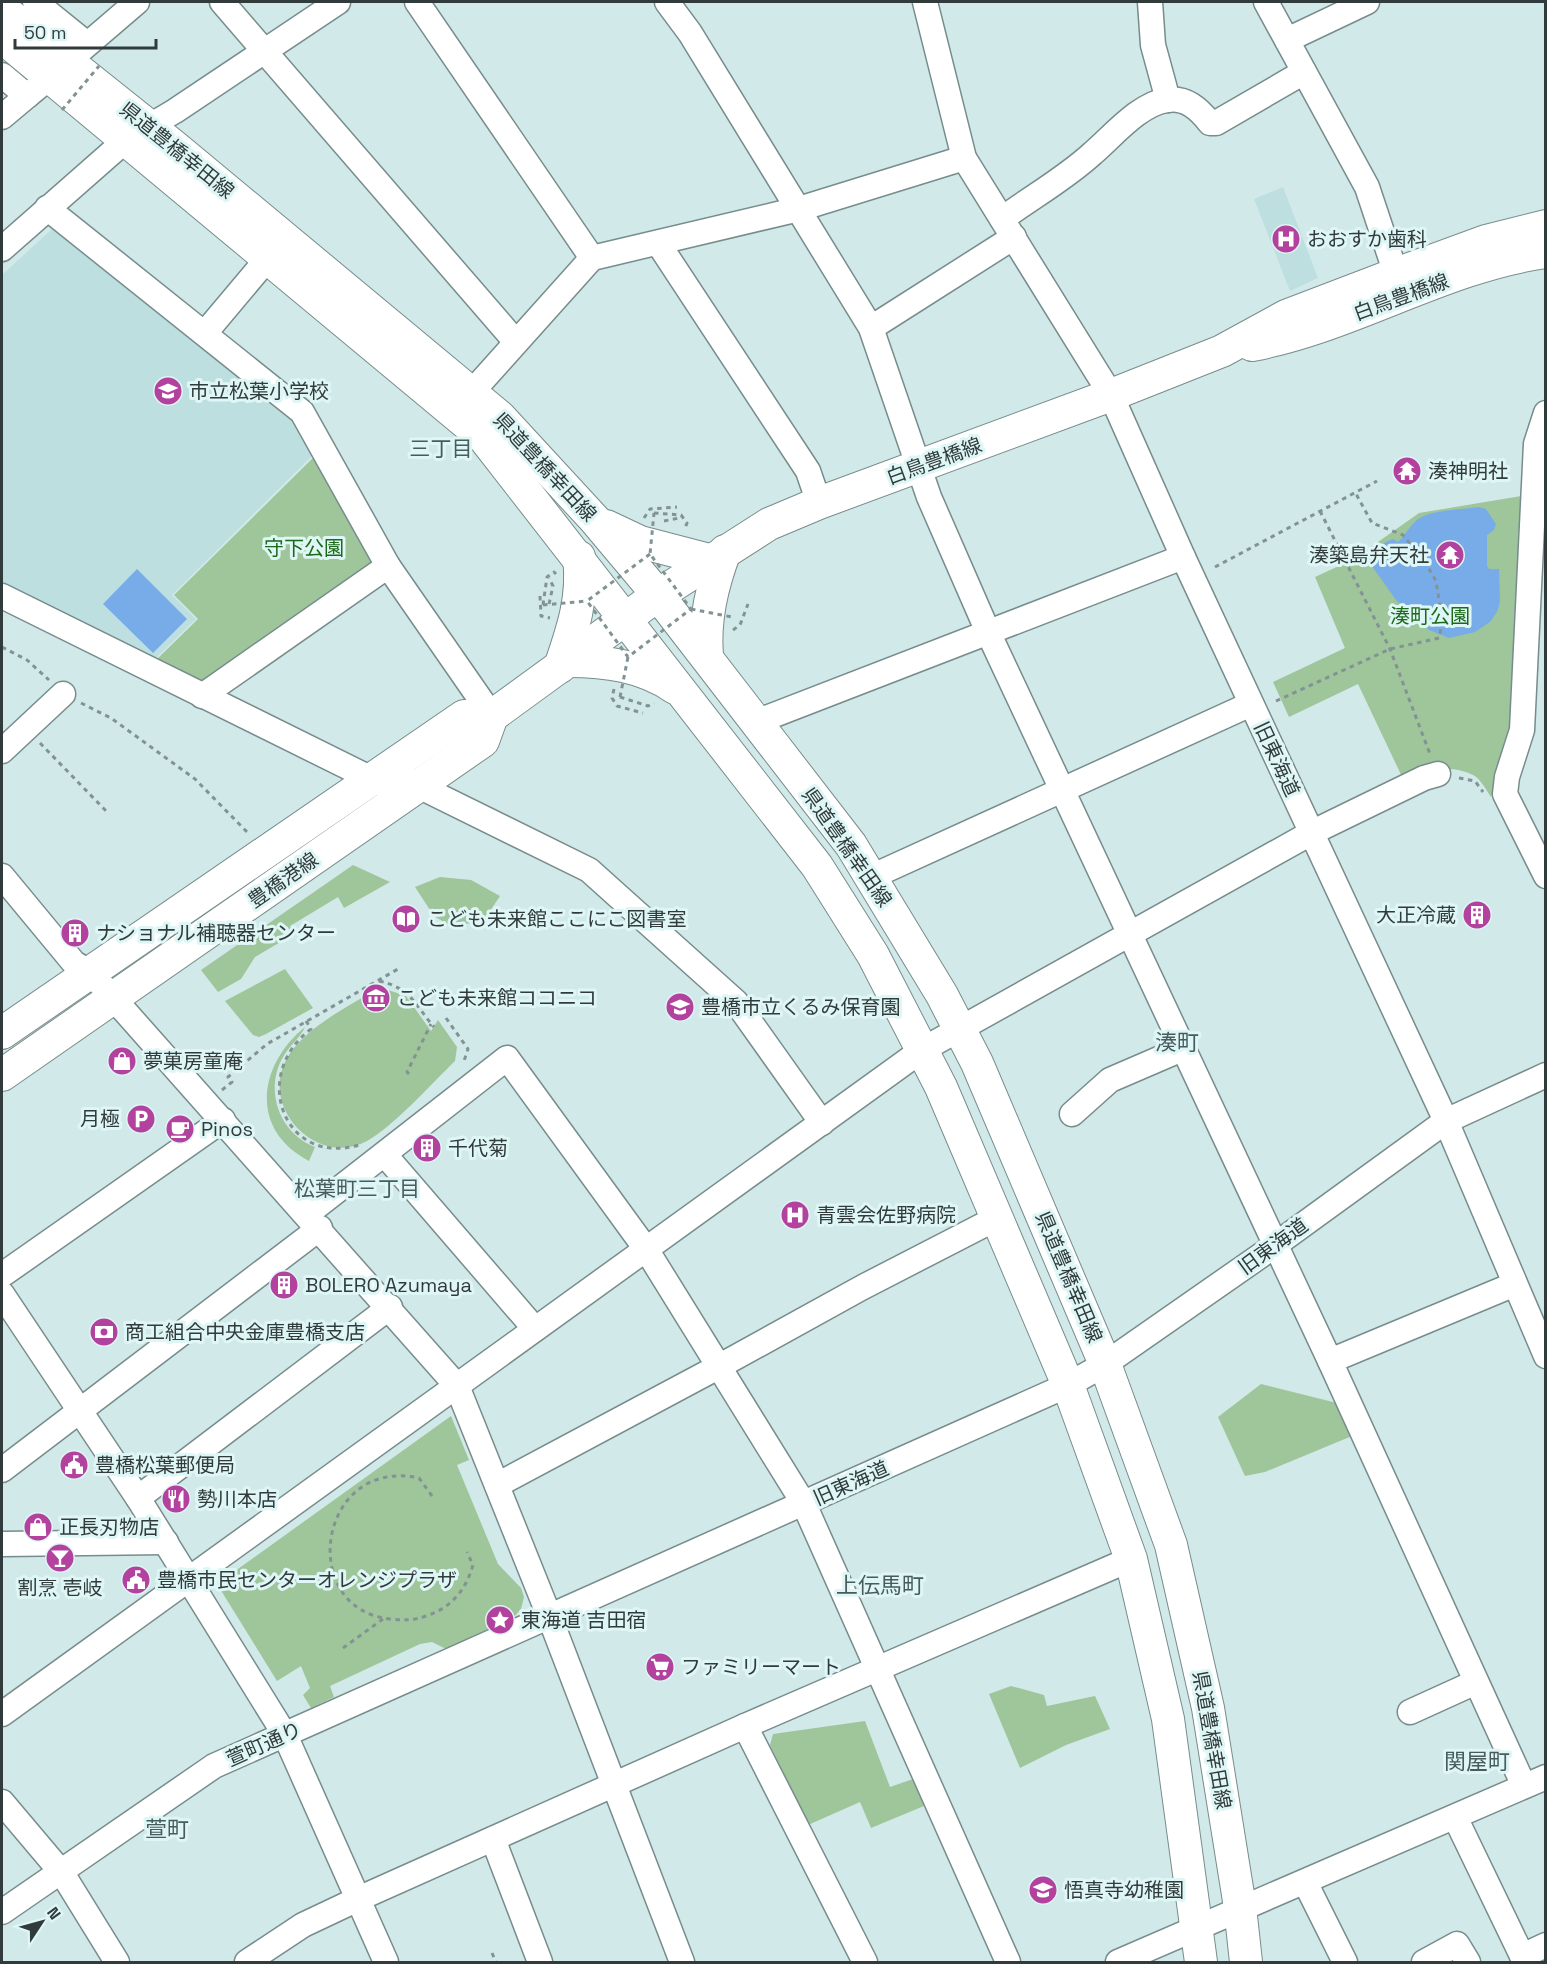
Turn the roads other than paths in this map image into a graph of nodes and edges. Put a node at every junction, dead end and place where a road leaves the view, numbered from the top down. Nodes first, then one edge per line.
1 (35, 2) edge
2 (137, 2) edge
3 (222, 2) edge
4 (338, 2) edge
5 (417, 2) edge
6 (667, 2) edge
7 (925, 2) edge
8 (1150, 2) edge
9 (1266, 2) edge
10 (1367, 2) edge
11 (2, 9) edge
12 (2, 37) edge
13 (1287, 40) junction
14 (265, 50) junction
15 (58, 70) junction
16 (1304, 72) junction
17 (2, 75) edge
18 (1168, 100) junction
19 (2, 117) edge
20 (138, 134) junction
21 (964, 158) junction
22 (47, 208) junction
23 (800, 209) junction
24 (1545, 226) edge
25 (1008, 228) junction
26 (658, 243) junction
27 (2, 249) edge
28 (1545, 252) edge
29 (268, 258) junction
30 (592, 258) junction
31 (1396, 274) junction
32 (871, 328) junction
33 (205, 333) junction
34 (515, 341) junction
35 (1222, 351) junction
36 (471, 393) junction
37 (1112, 395) junction
38 (1545, 412) edge
39 (921, 467) junction
40 (819, 502) junction
41 (595, 520) junction
42 (717, 555) junction
43 (1183, 557) junction
44 (388, 566) junction
45 (570, 568) junction
46 (658, 595) junction
47 (2, 596) edge
48 (626, 618) junction
49 (988, 632) junction
50 (707, 656) junction
51 (564, 664) junction
52 (63, 694) road end
53 (668, 695) junction
54 (202, 696) junction
55 (1251, 704) junction
56 (492, 716) junction
57 (756, 722) junction
58 (2, 751) edge
59 (1438, 774) road end
60 (396, 784) junction
61 (1062, 790) junction
62 (1311, 833) junction
63 (2, 876) edge
64 (1545, 876) edge
65 (871, 877) junction
66 (1128, 932) junction
67 (91, 973) junction
68 (113, 997) junction
69 (961, 1028) junction
70 (2, 1033) edge
71 (1182, 1048) junction
72 (922, 1050) junction
73 (2, 1075) edge
74 (1540, 1078) edge
75 (1072, 1114) dead end
76 (223, 1120) junction
77 (1446, 1121) junction
78 (822, 1123) junction
79 (377, 1148) junction
80 (997, 1218) junction
81 (314, 1221) junction
82 (1274, 1246) junction
83 (646, 1249) junction
84 (2, 1275) edge
85 (1515, 1284) junction
86 (2, 1294) edge
87 (390, 1307) junction
88 (535, 1329) junction
89 (1545, 1356) edge
90 (1330, 1362) junction
91 (1105, 1364) junction
92 (718, 1367) junction
93 (1068, 1385) junction
94 (457, 1386) junction
95 (80, 1411) junction
96 (2, 1470) edge
97 (497, 1485) junction
98 (138, 1498) junction
99 (804, 1504) junction
100 (166, 1542) junction
101 (2, 1544) edge
102 (1131, 1560) junction
103 (190, 1580) junction
104 (550, 1618) junction
105 (876, 1669) junction
106 (1476, 1682) junction
107 (1410, 1712) dead end
108 (2, 1714) edge
109 (745, 1726) junction
110 (285, 1735) junction
111 (1535, 1781) edge
112 (614, 1786) junction
113 (2, 1802) edge
114 (1455, 1817) junction
115 (493, 1839) junction
116 (62, 1873) junction
117 (1305, 1882) junction
118 (358, 1899) junction
119 (1240, 1907) junction
120 (2, 1912) edge
121 (1196, 1928) junction
122 (1545, 1945) edge
123 (1523, 1959) edge
124 (253, 1961) edge
125 (117, 1962) edge
126 (386, 1962) edge
127 (540, 1962) edge
128 (682, 1962) edge
129 (865, 1962) edge
130 (1008, 1962) edge
131 (1118, 1962) edge
132 (1201, 1962) edge
133 (1246, 1962) edge
134 (1345, 1962) edge
135 (1424, 1962) edge
136 (1468, 1962) edge

1 - 15 street
2 - 15 street
3 - 14 street
4 - 14 street
5 - 30 street
6 - 23 street
7 - 21 street, 旧東海道
8 - 18 street
9 - 13 street
10 - 13 street
11 - 15 main road, 県道豊橋幸田線
12 - 15 main road, 県道豊橋幸田線
13 - 16 street
14 - 20 street
14 - 34 street
15 - 17 street
15 - 19 street
15 - 20 main road, 県道豊橋幸田線
16 - 18 street
16 - 31 street
18 - 25 street
20 - 22 street
20 - 29 main road, 県道豊橋幸田線
20 - 36 main road, 県道豊橋幸田線
21 - 23 street
21 - 25 street, 旧東海道
22 - 27 street
22 - 33 street
23 - 26 street
23 - 32 street
24 - 31 main road, 白鳥豊橋線
25 - 32 street
25 - 37 street, 旧東海道
26 - 30 street
26 - 40 street
28 - 35 main road, 白鳥豊橋線
29 - 33 street
29 - 45 main road, 県道豊橋幸田線
30 - 34 street
31 - 35 main road, 白鳥豊橋線
32 - 39 street
33 - 44 street
34 - 36 street
35 - 37 main road, 白鳥豊橋線
36 - 41 main road, 県道豊橋幸田線
37 - 39 main road, 白鳥豊橋線
37 - 43 street, 旧東海道
38 - 64 street
39 - 40 main road, 白鳥豊橋線
39 - 49 street
40 - 42 main road, 白鳥豊橋線
41 - 42 main road
41 - 46 main road, 県道豊橋幸田線
42 - 46 main road, 白鳥豊橋線
42 - 50 main road
43 - 49 street
43 - 55 street, 旧東海道
44 - 54 street
44 - 56 street
45 - 48 main road, 県道豊橋幸田線
45 - 51 main road
46 - 48 main road
46 - 50 main road, 県道豊橋幸田線
47 - 54 street
48 - 51 main road
48 - 53 main road, 県道豊橋幸田線
49 - 57 street
49 - 61 street
50 - 57 main road, 県道豊橋幸田線
51 - 53 main road
51 - 56 main road
52 - 58 street
53 - 72 main road, 県道豊橋幸田線
54 - 60 street
55 - 61 street
55 - 62 street, 旧東海道
56 - 60 main road, 豊橋港線
57 - 65 main road, 県道豊橋幸田線
59 - 62 street
60 - 67 main road, 豊橋港線
60 - 68 main road, 豊橋港線
60 - 78 street
61 - 65 street
61 - 66 street
62 - 66 street
62 - 77 street, 旧東海道
63 - 67 street
65 - 69 main road, 県道豊橋幸田線
66 - 69 street
66 - 71 street
67 - 68 street
67 - 70 main road, 豊橋港線
68 - 73 main road, 豊橋港線
68 - 76 street
69 - 72 street
69 - 91 main road, 県道豊橋幸田線
71 - 75 street
71 - 82 street
72 - 78 street
72 - 80 main road, 県道豊橋幸田線
74 - 77 street, 旧東海道
76 - 81 street
76 - 84 street
77 - 82 street, 旧東海道
77 - 85 street
78 - 83 street
79 - 81 street
79 - 83 street
79 - 88 street
80 - 92 street
80 - 93 main road, 県道豊橋幸田線
81 - 87 street
81 - 95 street
82 - 90 street
82 - 91 street, 旧東海道
83 - 88 street
83 - 92 street
85 - 89 street
85 - 90 street
86 - 95 street
87 - 94 street
87 - 98 street
88 - 94 street
90 - 106 street
91 - 93 street, 旧東海道
91 - 119 main road, 県道豊橋幸田線
92 - 97 street
92 - 99 street
93 - 99 street, 旧東海道
93 - 102 main road, 県道豊橋幸田線
94 - 97 street
94 - 103 street
95 - 96 street
95 - 98 street
97 - 104 street
98 - 100 street
99 - 104 street, 旧東海道
99 - 105 street
100 - 101 street
100 - 103 street
102 - 105 street
102 - 121 main road, 県道豊橋幸田線
103 - 108 street
103 - 110 street
104 - 110 street, 萱町通り
104 - 112 street
105 - 109 street
105 - 130 street
106 - 107 street
106 - 111 street
109 - 112 street
109 - 129 street
110 - 116 street, 萱町通り
110 - 118 street
111 - 114 street
112 - 115 street
112 - 128 street
113 - 116 street
114 - 117 street
114 - 123 street
115 - 118 street
115 - 127 street
116 - 120 street, 萱町通り
116 - 125 street
117 - 119 street
117 - 134 street
118 - 124 street
118 - 126 street
119 - 121 street
119 - 133 main road, 県道豊橋幸田線
121 - 131 street
121 - 132 main road, 県道豊橋幸田線
122 - 123 street
135 - 136 street

